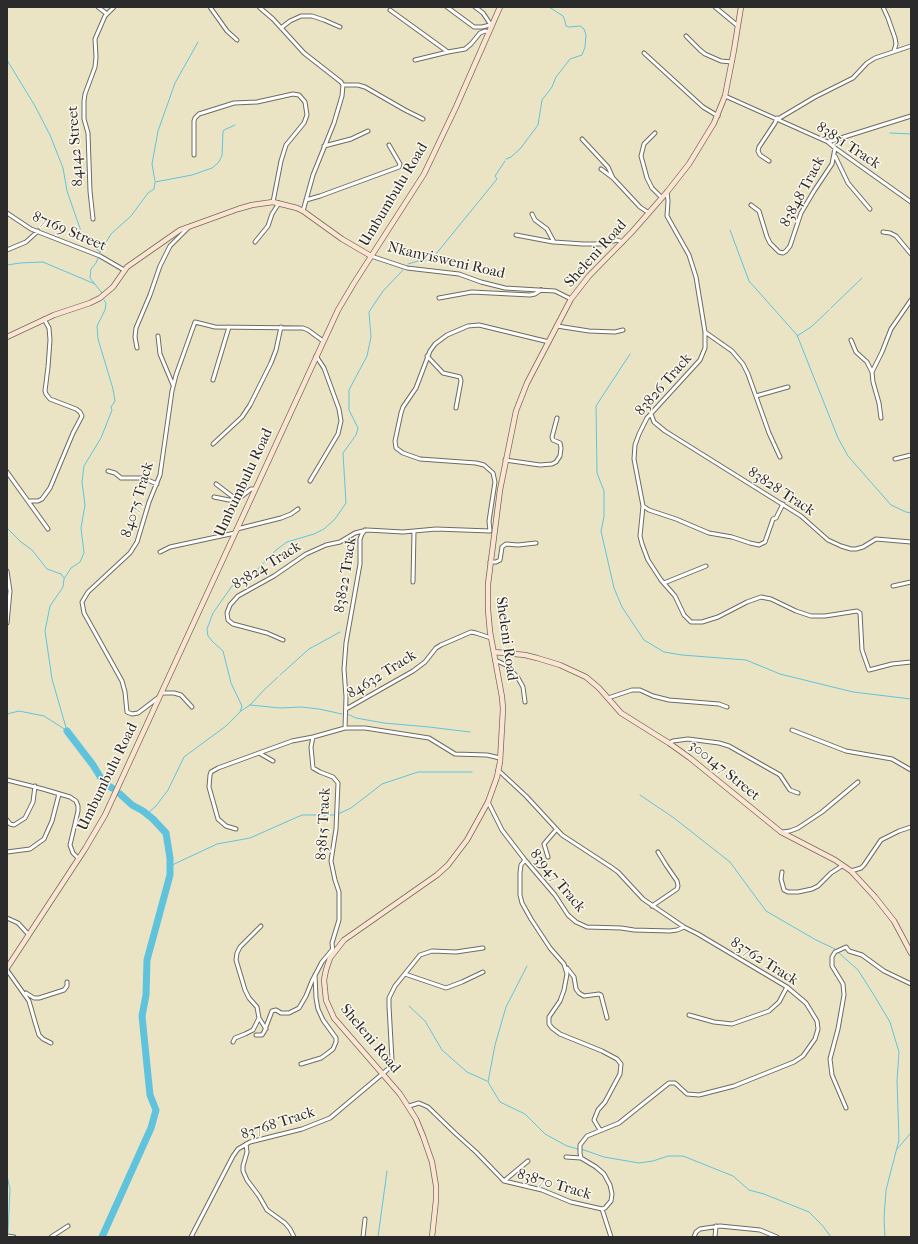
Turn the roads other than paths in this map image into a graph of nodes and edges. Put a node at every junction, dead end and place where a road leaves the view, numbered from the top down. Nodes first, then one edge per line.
1 (98, 7) edge
2 (114, 7) edge
3 (210, 7) edge
4 (260, 7) edge
5 (448, 7) edge
6 (475, 7) edge
7 (500, 7) edge
8 (715, 7) edge
9 (741, 7) edge
10 (883, 7) edge
11 (390, 10) dead end
12 (106, 14) junction
13 (491, 26) junction
14 (738, 26) junction
15 (340, 27) dead end
16 (281, 28) junction
17 (489, 32) junction
18 (686, 36) dead end
19 (237, 40) dead end
20 (911, 46) edge
21 (907, 48) junction
22 (911, 50) edge
23 (894, 51) junction
24 (448, 52) junction
25 (644, 53) dead end
26 (415, 60) dead end
27 (732, 62) junction
28 (343, 85) junction
29 (725, 96) junction
30 (718, 116) junction
31 (911, 116) edge
32 (424, 119) dead end
33 (778, 119) junction
34 (368, 131) dead end
35 (655, 133) dead end
36 (582, 139) dead end
37 (828, 142) junction
38 (389, 145) dead end
39 (324, 146) junction
40 (835, 148) junction
41 (194, 155) dead end
42 (834, 155) junction
43 (769, 161) dead end
44 (601, 169) dead end
45 (613, 178) junction
46 (667, 192) junction
47 (662, 198) junction
48 (306, 200) junction
49 (273, 202) junction
50 (911, 202) edge
51 (280, 203) junction
52 (751, 205) dead end
53 (870, 209) dead end
54 (303, 211) junction
55 (7, 213) edge
56 (649, 213) junction
57 (532, 214) dead end
58 (93, 219) dead end
59 (189, 226) junction
60 (38, 231) junction
61 (883, 232) dead end
62 (516, 235) dead end
63 (255, 242) dead end
64 (554, 242) junction
65 (622, 242) junction
66 (7, 250) edge
67 (911, 254) edge
68 (371, 256) junction
69 (124, 270) junction
70 (541, 289) junction
71 (439, 298) dead end
72 (571, 298) junction
73 (911, 300) edge
74 (44, 319) junction
75 (557, 326) junction
76 (230, 327) junction
77 (281, 327) junction
78 (623, 330) dead end
79 (705, 332) junction
80 (158, 336) dead end
81 (7, 337) edge
82 (851, 340) dead end
83 (323, 341) junction
84 (549, 342) junction
85 (137, 348) dead end
86 (316, 356) junction
87 (427, 356) junction
88 (872, 372) junction
89 (213, 380) dead end
90 (173, 386) junction
91 (788, 387) dead end
92 (756, 396) junction
93 (456, 408) dead end
94 (651, 414) junction
95 (557, 418) dead end
96 (881, 418) dead end
97 (213, 444) dead end
98 (911, 455) edge
99 (780, 457) dead end
100 (895, 459) dead end
101 (505, 460) junction
102 (108, 471) dead end
103 (7, 473) edge
104 (310, 481) dead end
105 (157, 484) junction
106 (216, 484) dead end
107 (255, 489) junction
108 (214, 497) dead end
109 (237, 500) junction
110 (28, 502) junction
111 (783, 504) junction
112 (643, 506) junction
113 (298, 509) dead end
114 (48, 529) dead end
115 (365, 530) junction
116 (236, 531) junction
117 (414, 531) junction
118 (492, 531) junction
119 (911, 542) edge
120 (536, 543) dead end
121 (160, 552) dead end
122 (490, 562) junction
123 (706, 566) dead end
124 (7, 571) edge
125 (413, 582) dead end
126 (911, 582) edge
127 (664, 583) junction
128 (893, 586) dead end
129 (7, 623) edge
130 (491, 638) junction
131 (283, 640) dead end
132 (494, 652) junction
133 (495, 660) junction
134 (911, 662) edge
135 (161, 694) junction
136 (608, 698) junction
137 (525, 702) dead end
138 (192, 707) dead end
139 (727, 707) dead end
140 (346, 710) junction
141 (345, 728) junction
142 (792, 730) dead end
143 (313, 737) junction
144 (669, 743) junction
145 (259, 753) junction
146 (500, 758) junction
147 (273, 761) dead end
148 (498, 770) junction
149 (911, 770) edge
150 (7, 780) edge
151 (858, 782) dead end
152 (35, 786) junction
153 (798, 793) dead end
154 (59, 794) junction
155 (488, 802) junction
156 (7, 820) edge
157 (910, 828) edge
158 (236, 829) dead end
159 (556, 830) junction
160 (781, 832) junction
161 (7, 852) edge
162 (658, 852) dead end
163 (548, 857) dead end
164 (79, 859) junction
165 (525, 860) junction
166 (842, 866) junction
167 (851, 871) junction
168 (782, 872) dead end
169 (652, 906) junction
170 (7, 918) edge
171 (261, 926) dead end
172 (684, 927) junction
173 (29, 935) junction
174 (483, 948) dead end
175 (333, 952) junction
176 (911, 953) edge
177 (565, 967) junction
178 (7, 969) edge
179 (483, 972) dead end
180 (405, 974) junction
181 (315, 976) junction
182 (67, 982) dead end
183 (911, 984) edge
184 (787, 987) junction
185 (24, 992) junction
186 (689, 1015) dead end
187 (260, 1018) junction
188 (606, 1018) dead end
189 (266, 1029) junction
190 (256, 1035) dead end
191 (233, 1042) dead end
192 (51, 1043) dead end
193 (301, 1064) dead end
194 (383, 1074) junction
195 (409, 1106) junction
196 (846, 1108) dead end
197 (600, 1130) junction
198 (246, 1144) junction
199 (566, 1157) dead end
200 (581, 1158) junction
201 (528, 1161) dead end
202 (504, 1182) junction
203 (602, 1210) junction
204 (365, 1219) dead end
205 (68, 1226) dead end
206 (716, 1226) junction
207 (7, 1236) edge
208 (14, 1237) edge
209 (51, 1237) edge
210 (191, 1237) edge
211 (294, 1237) edge
212 (363, 1237) edge
213 (432, 1237) edge
214 (611, 1237) edge
215 (694, 1237) edge
216 (715, 1237) edge
217 (777, 1237) edge

1 - 12 street
2 - 12 street, 84142 Street
3 - 19 street
4 - 16 street
5 - 13 street
6 - 13 street
7 - 13 street, Umbumbulu Road
8 - 14 street
9 - 14 street, Sheleni Road
10 - 23 street
11 - 24 street
12 - 58 street, 84142 Street
13 - 17 street, Umbumbulu Road
14 - 27 street, Sheleni Road
15 - 16 street
16 - 28 street
17 - 24 street
17 - 68 street, Umbumbulu Road
18 - 27 street
20 - 21 street
21 - 22 street
21 - 23 street
23 - 33 street
24 - 26 street
25 - 30 street
27 - 29 street, Sheleni Road
28 - 32 street
28 - 39 street
29 - 30 street, Sheleni Road
29 - 33 street, 83851 Track
30 - 46 street, Sheleni Road
31 - 37 street
33 - 37 street, 83851 Track
33 - 43 street
34 - 39 street
35 - 47 street
36 - 45 street
37 - 40 street, 83851 Track
38 - 48 street
39 - 48 street
40 - 42 street, 83848 Track
40 - 50 street, 83851 Track
41 - 49 street
42 - 52 street, 83848 Track
42 - 53 street
44 - 45 street
45 - 56 street
46 - 47 street, Sheleni Road
46 - 79 street, 83826 Track
47 - 56 street, Sheleni Road
48 - 54 street
49 - 51 street, Nkanyisweni Road
49 - 59 street, Nkanyisweni Road
51 - 54 street, Nkanyisweni Road
51 - 63 street
54 - 68 street, Nkanyisweni Road
55 - 60 street, 87169 Street
56 - 65 street, Sheleni Road
57 - 64 street
59 - 69 street, Nkanyisweni Road
59 - 85 street
60 - 66 street
60 - 69 street, 87169 Street
61 - 67 street
62 - 64 street
64 - 65 street
65 - 72 street, Sheleni Road
68 - 70 street, Nkanyisweni Road
68 - 83 street, Umbumbulu Road
69 - 74 street, Nkanyisweni Road
70 - 71 street
70 - 72 street, Nkanyisweni Road
72 - 75 street, Sheleni Road
73 - 88 street
74 - 81 street, Nkanyisweni Road
74 - 110 street
75 - 78 street
75 - 84 street, Sheleni Road
76 - 77 street
76 - 89 street
76 - 90 street, 84075 Track
77 - 83 street
77 - 97 street
79 - 92 street
79 - 94 street, 83826 Track
80 - 90 street
82 - 88 street
83 - 86 street, Umbumbulu Road
84 - 87 street
84 - 101 street, Sheleni Road
86 - 104 street
86 - 107 street, Umbumbulu Road
87 - 93 street
87 - 118 street
88 - 96 street
90 - 105 street, 84075 Track
91 - 92 street
92 - 99 street
94 - 111 street, 83828 Track
94 - 112 street, 83826 Track
95 - 101 street
98 - 100 street
101 - 118 street, Sheleni Road
102 - 105 street
103 - 110 street
105 - 135 street, 84075 Track
106 - 109 street
107 - 109 street
107 - 116 street, Umbumbulu Road
108 - 109 street
110 - 114 street
111 - 112 street
111 - 119 street, 83828 Track
112 - 127 street, 83826 Track
113 - 116 street
115 - 117 street, 83822 Track
115 - 131 street, 83824 Track
115 - 140 street, 83822 Track
116 - 121 street
116 - 135 street, Umbumbulu Road
117 - 118 street, 83822 Track
117 - 125 street
118 - 122 street, Sheleni Road
120 - 122 street
122 - 130 street, Sheleni Road
123 - 127 street
124 - 129 street
126 - 128 street
127 - 134 street, 83826 Track
130 - 132 street, Sheleni Road
130 - 140 street, 84632 Track
132 - 133 street, Sheleni Road
132 - 136 street, 300147 Street
133 - 137 street
133 - 146 street, Sheleni Road
135 - 138 street
135 - 164 street, Umbumbulu Road
136 - 139 street
136 - 144 street, 300147 Street
140 - 141 street, 83822 Track
141 - 143 street
141 - 146 street
142 - 149 street
143 - 145 street
143 - 175 street, 83815 Track
144 - 153 street
144 - 160 street, 300147 Street
145 - 147 street
145 - 158 street
146 - 148 street, Sheleni Road
148 - 155 street, Sheleni Road
148 - 159 street, 83762 Track
150 - 152 street
151 - 160 street
152 - 154 street
152 - 156 street
154 - 161 street
154 - 164 street
155 - 165 street, 83947 Track
155 - 175 street, Sheleni Road
157 - 167 street
159 - 163 street
159 - 169 street, 83762 Track
160 - 166 street, 300147 Street
162 - 169 street
164 - 173 street, Umbumbulu Road
165 - 172 street, 83947 Track
165 - 177 street
166 - 167 street, 300147 Street
166 - 168 street
167 - 176 street, 300147 Street
169 - 172 street, 83762 Track
170 - 173 street
171 - 187 street
172 - 184 street, 83762 Track
173 - 178 street, Umbumbulu Road
174 - 180 street
175 - 181 street
175 - 194 street, Sheleni Road
177 - 188 street
177 - 197 street
178 - 185 street
179 - 180 street
180 - 194 street
181 - 189 street
181 - 193 street
182 - 185 street
183 - 196 street
184 - 186 street
184 - 197 street, 83762 Track
185 - 192 street
187 - 189 street
187 - 191 street
189 - 190 street
194 - 195 street, Sheleni Road
194 - 198 street, 83768 Track
195 - 202 street, 83870 Track
195 - 213 street, Sheleni Road
197 - 200 street, 83762 Track
198 - 210 street, 83768 Track
198 - 211 street
199 - 200 street
200 - 203 street, 83870 Track
201 - 202 street
202 - 203 street, 83870 Track
203 - 214 street
204 - 212 street
205 - 209 street
206 - 215 street
206 - 216 street
206 - 217 street
207 - 208 street

